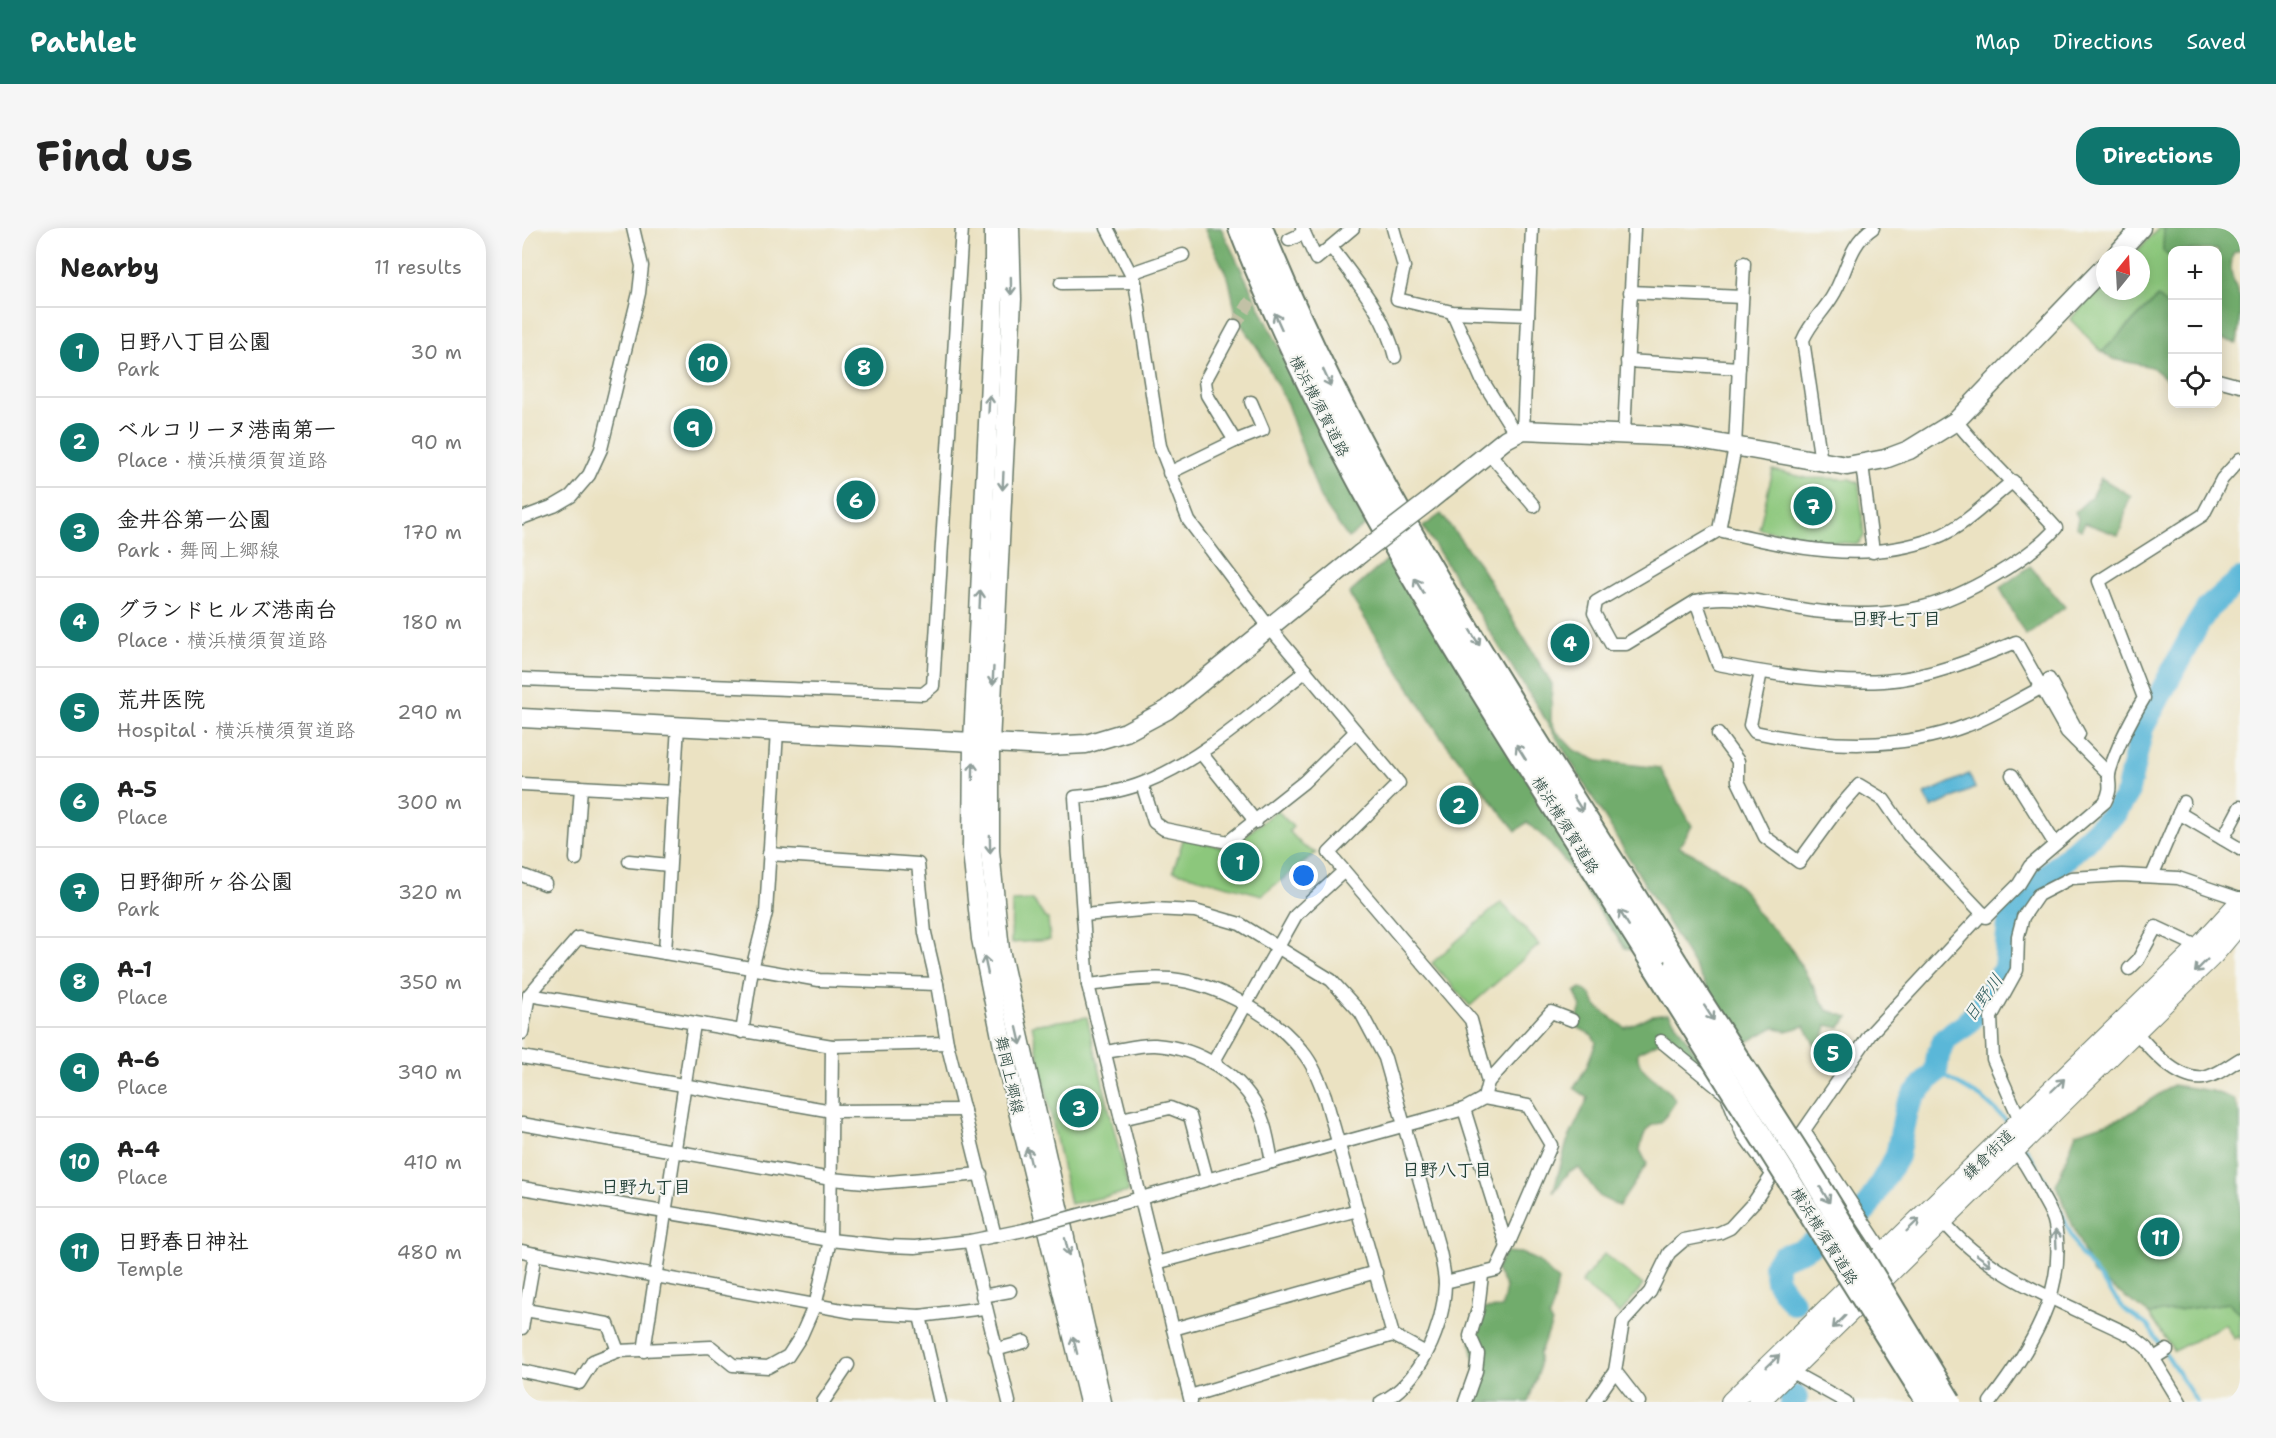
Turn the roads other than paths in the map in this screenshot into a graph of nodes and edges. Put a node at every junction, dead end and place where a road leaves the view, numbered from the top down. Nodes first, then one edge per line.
1 (633, 228) edge
2 (962, 228) edge
3 (994, 228) edge
4 (1010, 228) edge
5 (1107, 228) edge
6 (1240, 228) edge
7 (1261, 228) edge
8 (1353, 228) edge
9 (1393, 228) edge
10 (1532, 228) edge
11 (1634, 228) edge
12 (1873, 228) edge
13 (2141, 228) edge
14 (1303, 230) edge
15 (1289, 240) dead end
16 (2124, 246) edge
17 (1331, 247) junction
18 (1183, 255) dead end
19 (1744, 263) dead end
20 (2096, 275) edge
21 (1133, 277) junction
22 (1061, 283) dead end
23 (1630, 292) junction
24 (1742, 297) junction
25 (1452, 312) junction
26 (1528, 315) junction
27 (1235, 326) tunnel mouth
28 (1395, 357) dead end
29 (1627, 362) junction
30 (1739, 368) junction
31 (2222, 381) edge
32 (2240, 386) edge
33 (1251, 402) dead end
34 (1956, 421) junction
35 (1519, 432) junction
36 (1624, 433) junction
37 (1235, 441) junction
38 (1736, 447) junction
39 (1489, 453) junction
40 (2240, 459) edge
41 (1821, 462) junction
42 (1862, 464) junction
43 (1169, 473) junction
44 (2013, 481) junction
45 (1534, 506) dead end
46 (522, 518) edge
47 (1719, 530) junction
48 (1873, 552) junction
49 (1696, 601) junction
50 (1269, 627) junction
51 (1306, 671) junction
52 (1761, 672) junction
53 (522, 679) edge
54 (2045, 684) junction
55 (522, 718) edge
56 (678, 726) junction
57 (777, 731) junction
58 (1355, 732) junction
59 (1718, 734) dead end
60 (981, 742) junction
61 (1201, 753) junction
62 (2109, 774) junction
63 (2012, 775) dead end
64 (522, 784) edge
65 (1142, 784) junction
66 (581, 787) junction
67 (674, 792) junction
68 (2240, 807) edge
69 (1256, 822) junction
70 (2223, 839) junction
71 (2055, 844) junction
72 (2240, 849) edge
73 (579, 852) dead end
74 (769, 854) junction
75 (629, 861) dead end
76 (669, 865) junction
77 (1344, 871) junction
78 (522, 875) edge
79 (2152, 876) junction
80 (545, 884) dead end
81 (2019, 884) junction
82 (2038, 895) junction
83 (2240, 900) edge
84 (1983, 913) junction
85 (1083, 915) junction
86 (2238, 927) edge
87 (1277, 945) junction
88 (2199, 947) junction
89 (665, 953) junction
90 (752, 969) junction
91 (2129, 969) dead end
92 (937, 984) junction
93 (1088, 985) junction
94 (530, 995) junction
95 (1244, 1005) junction
96 (1572, 1020) dead end
97 (694, 1023) junction
98 (2135, 1031) junction
99 (742, 1032) junction
100 (522, 1033) edge
101 (1660, 1041) dead end
102 (947, 1043) junction
103 (832, 1046) junction
104 (1105, 1052) junction
105 (522, 1057) edge
106 (2240, 1059) edge
107 (1213, 1063) junction
108 (1488, 1082) junction
109 (686, 1087) junction
110 (1484, 1098) junction
111 (1464, 1109) junction
112 (964, 1110) junction
113 (832, 1111) junction
114 (1121, 1119) junction
115 (522, 1124) edge
116 (1404, 1127) junction
117 (1804, 1131) junction
118 (2015, 1137) junction
119 (1339, 1144) junction
120 (675, 1152) junction
121 (1272, 1162) junction
122 (981, 1174) junction
123 (1772, 1174) junction
124 (831, 1179) junction
125 (1207, 1179) junction
126 (522, 1188) edge
127 (1141, 1199) junction
128 (1358, 1210) junction
129 (665, 1213) junction
130 (1942, 1220) junction
131 (995, 1236) junction
132 (830, 1240) junction
133 (970, 1241) junction
134 (1507, 1247) junction
135 (528, 1253) edge
136 (1156, 1263) junction
137 (1880, 1265) junction
138 (1376, 1272) junction
139 (1482, 1275) junction
140 (655, 1276) junction
141 (1445, 1282) junction
142 (1010, 1291) dead end
143 (1853, 1296) junction
144 (2050, 1297) junction
145 (983, 1302) junction
146 (814, 1305) junction
147 (524, 1313) edge
148 (920, 1316) junction
149 (522, 1328) edge
150 (1173, 1329) junction
151 (1393, 1335) junction
152 (1024, 1342) dead end
153 (995, 1350) junction
154 (618, 1351) junction
155 (644, 1351) junction
156 (1426, 1353) junction
157 (848, 1365) dead end
158 (522, 1371) edge
159 (1615, 1371) junction
160 (1790, 1371) junction
161 (1191, 1399) edge
162 (823, 1402) edge
163 (940, 1402) edge
164 (1009, 1402) edge
165 (1089, 1402) edge
166 (1102, 1402) edge
167 (1380, 1402) edge
168 (1465, 1402) edge
169 (1594, 1402) edge
170 (1639, 1402) edge
171 (1731, 1402) edge
172 (1758, 1402) edge
173 (1846, 1402) edge
174 (1918, 1402) edge
175 (1928, 1402) edge
176 (1950, 1402) edge
177 (1959, 1402) edge
178 (1990, 1402) edge
179 (2180, 1402) edge

1 - 46 street
2 - 53 street
60 -> 3 street
4 -> 60 street
5 - 21 street
175 -> 6 highway, 横浜横須賀道路, bridge
7 -> 176 highway, 横浜横須賀道路, bridge
8 - 17 street
9 - 25 street
10 - 26 street
11 - 23 street
12 - 41 street
13 - 16 street
14 - 15 street
14 - 17 street
17 - 28 street
18 - 21 street
19 - 24 street
20 - 34 street
21 - 22 street
21 - 43 street
23 - 24 street
23 - 29 street
24 - 30 street
25 - 26 street
25 - 35 street
26 - 35 street
27 - 37 street
29 - 30 street
29 - 36 street
30 - 38 street
31 - 32 street
33 - 37 street
34 - 42 street
34 - 44 street
35 - 36 street
35 - 39 street
36 - 38 street
37 - 43 street
38 - 41 street
38 - 47 street
39 - 45 street
39 - 50 street, bridge
40 - 62 street
41 - 42 street
42 - 48 street
43 - 50 street
44 - 48 street
44 - 49 street
47 - 48 street
47 - 49 street
49 - 52 street
50 - 51 street
50 - 60 street
51 - 58 street
51 - 61 street
52 - 54 street
52 - 54 street
54 - 62 street
55 - 56 street
56 - 57 street
56 - 67 street
57 - 60 street
57 - 74 street
58 - 69 street
58 - 77 street
59 - 84 street
165 -> 60 street, 舞岡上郷線
60 -> 166 street, 舞岡上郷線
61 - 65 street
61 - 69 street
62 - 71 street
63 - 71 street
64 - 66 street
65 - 69 street
65 - 85 street
66 - 67 street
66 - 73 street
67 - 76 street
68 - 70 street
70 - 72 street
70 - 79 street
71 - 81 street
74 - 90 street
74 - 92 street
75 - 76 street
76 - 89 street
77 - 87 street
77 - 108 street
78 - 80 street
79 - 82 street
79 - 83 street
81 - 82 street
81 - 84 street
82 - 118 street
83 - 88 main road, 鎌倉街道
84 - 117 street
85 - 87 street
85 - 93 street
86 -> 98 main road, 鎌倉街道
87 - 95 street
87 - 116 street
88 - 91 street
118 -> 88 main road, 鎌倉街道
89 - 90 street
89 - 94 street
90 - 92 street
90 - 99 street
92 - 102 street
93 - 95 street
93 - 104 street
94 - 97 street
94 - 100 street
95 - 107 street
95 - 119 street
96 - 108 street
97 - 99 street
97 - 109 street
98 - 106 street
98 - 118 main road, 鎌倉街道
99 - 103 street
101 - 123 street
102 - 103 street
102 - 112 street
103 - 113 street
104 - 107 street
104 - 114 street
105 - 109 street
107 - 121 street
108 - 110 street
109 - 113 street
109 - 120 street
110 - 111 street
110 - 134 street
111 - 116 street
111 - 134 street
112 - 113 street
112 - 122 street
113 - 124 street
114 - 125 street
114 - 127 street
115 - 120 street
116 - 119 street
116 - 141 street
117 - 123 street
117 - 137 street
118 - 130 main road, 鎌倉街道
137 -> 118 main road, 鎌倉街道
144 -> 118 street
119 - 121 street
119 - 128 street
120 - 124 street
120 - 129 street
121 - 125 street
122 - 124 street
122 - 131 street
123 - 159 street
124 - 132 street
125 - 127 street
126 - 129 street
127 - 131 street, bridge
127 - 136 street
128 - 136 street
128 - 138 street
129 - 132 street
129 - 140 street
130 - 137 main road, 鎌倉街道
130 -> 144 street
131 - 133 street
132 - 133 street
132 - 146 street
133 - 145 street
134 - 139 street
135 - 140 street
135 - 147 street
136 - 150 street
137 - 143 main road, 鎌倉街道
137 - 177 highway
138 - 150 street
138 - 151 street
139 - 141 street
139 - 168 street
140 - 146 street
140 - 155 street
141 - 156 street
142 - 145 street
143 -> 160 main road, 鎌倉街道
171 -> 143 main road, 鎌倉街道
143 - 174 highway
144 - 178 street
144 - 179 street
145 - 148 street
145 - 153 street
146 - 148 street
146 - 155 street
147 - 149 street
147 - 154 street
148 - 163 street
150 - 161 street
151 - 156 street
151 - 161 street
152 - 153 street
153 - 164 street
154 - 155 street
154 - 158 street
156 - 167 street
157 - 162 street
159 - 169 street
159 - 170 street
160 - 172 main road, 鎌倉街道
160 - 173 street

